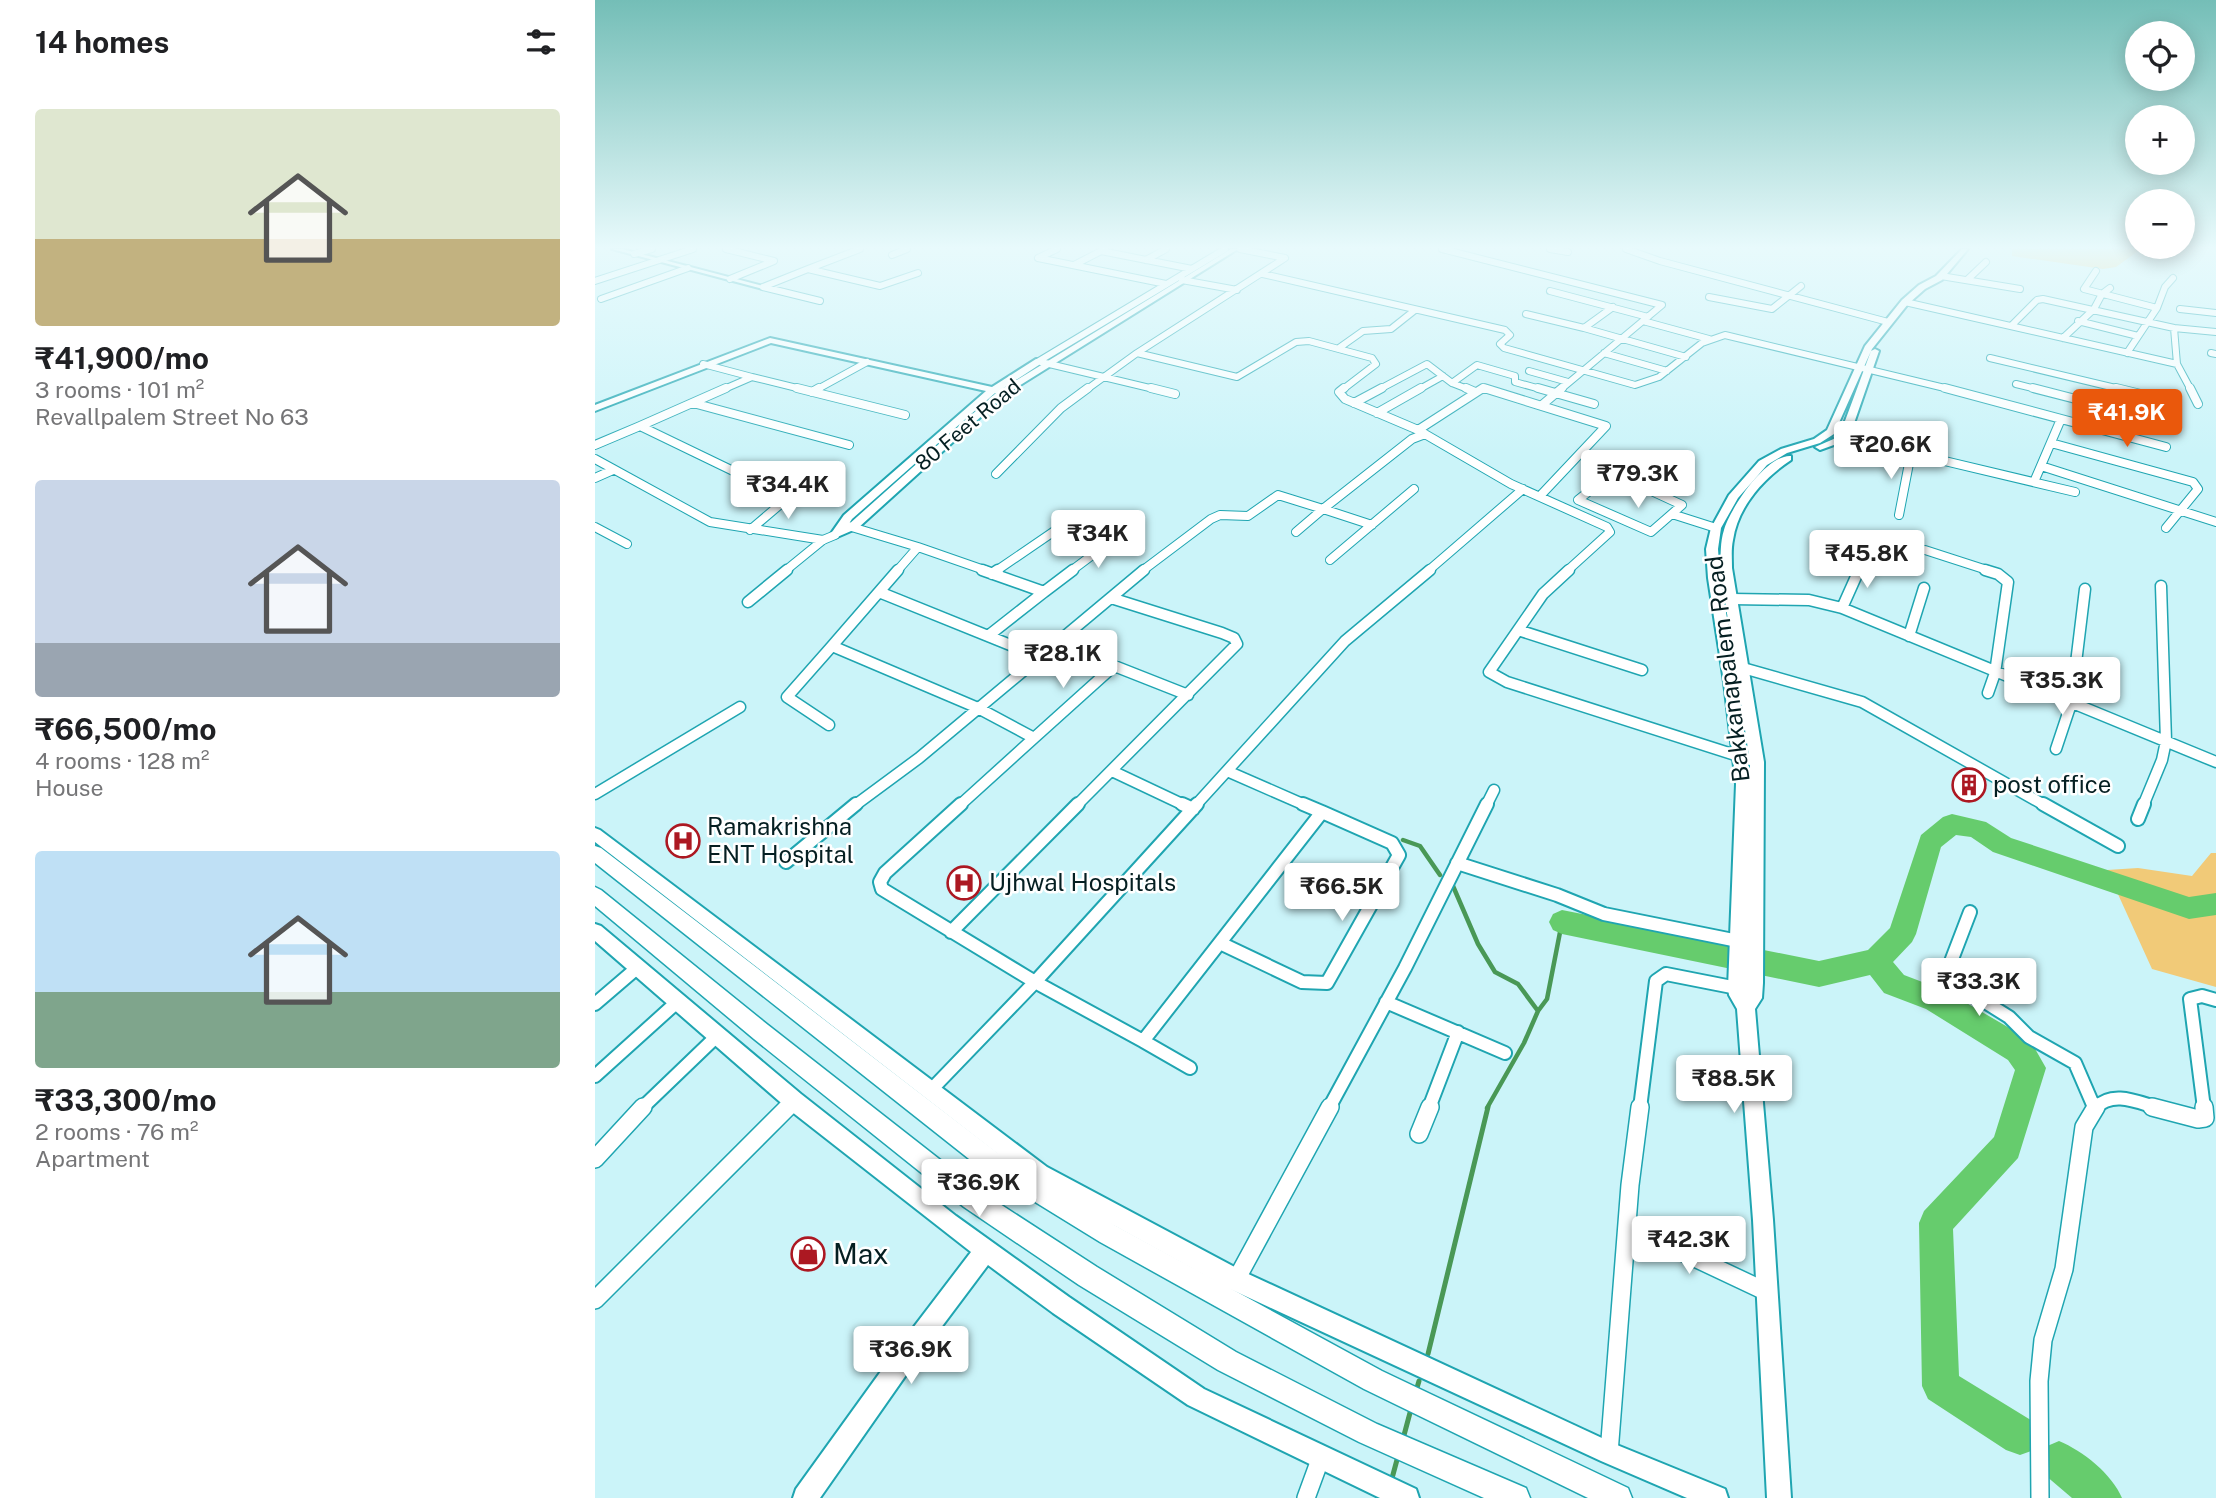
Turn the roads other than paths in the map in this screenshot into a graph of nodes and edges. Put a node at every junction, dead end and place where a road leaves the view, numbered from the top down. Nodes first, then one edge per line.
1 (1111, 319) edge
2 (1116, 319) edge
3 (1191, 319) edge
4 (1404, 319) edge
5 (1455, 319) edge
6 (1549, 319) edge
7 (1597, 319) edge
8 (1645, 319) joint
9 (1876, 319) edge
10 (1891, 319) edge
11 (1897, 319) edge
12 (1981, 319) edge
13 (2018, 319) edge
14 (2080, 319) edge
15 (2139, 319) edge
16 (2186, 319) edge
17 (2077, 321) junction
18 (2148, 321) junction
19 (1888, 322) junction
20 (2011, 326) junction
21 (1584, 328) junction
22 (2174, 328) junction
23 (2192, 329) junction
24 (2216, 332) edge
25 (2138, 337) junction
26 (1622, 338) junction
27 (2063, 338) junction
28 (1709, 339) junction
29 (1339, 348) junction
30 (1137, 353) junction
31 (1604, 353) junction
32 (2127, 353) junction
33 (1686, 357) junction
34 (1990, 358) dead end
35 (1043, 362) junction
36 (864, 363) junction
37 (2177, 364) junction
38 (706, 365) junction
39 (1864, 369) junction
40 (1582, 371) junction
41 (1667, 371) junction
42 (1529, 372) dead end
43 (1443, 376) junction
44 (752, 377) junction
45 (1102, 377) junction
46 (1568, 382) junction
47 (1452, 383) junction
48 (2016, 384) dead end
49 (812, 392) junction
50 (1475, 392) junction
51 (995, 393) junction
52 (1556, 393) junction
53 (1175, 394) dead end
54 (2161, 399) dead end
55 (693, 403) junction
56 (1354, 403) junction
57 (1594, 404) dead end
58 (2198, 404) dead end
59 (1542, 405) junction
60 (595, 410) edge
61 (1377, 413) junction
62 (905, 415) dead end
63 (2061, 419) junction
64 (2161, 421) dead end
65 (641, 426) junction
66 (1421, 432) junction
67 (1839, 440) junction
68 (2051, 443) junction
69 (595, 445) edge
70 (849, 445) dead end
71 (2166, 447) dead end
72 (1910, 453) junction
73 (595, 459) edge
74 (2041, 466) junction
75 (613, 470) junction
76 (996, 474) dead end
77 (595, 478) edge
78 (1602, 481) dead end
79 (2034, 482) junction
80 (1643, 488) dead end
81 (1414, 489) dead end
82 (1523, 489) junction
83 (2075, 492) dead end
84 (1539, 496) junction
85 (1323, 509) junction
86 (2183, 510) junction
87 (1672, 514) junction
88 (1899, 515) dead end
89 (1075, 517) dead end
90 (2216, 522) edge
91 (1135, 523) dead end
92 (848, 525) junction
93 (1372, 525) junction
94 (595, 527) edge
95 (1716, 528) junction
96 (2167, 528) dead end
97 (750, 530) junction
98 (1296, 532) dead end
99 (835, 535) joint
100 (823, 540) junction
101 (627, 544) dead end
102 (918, 547) junction
103 (1925, 550) dead end
104 (1330, 560) dead end
105 (1863, 561) dead end
106 (992, 574) junction
107 (2161, 586) dead end
108 (1924, 588) dead end
109 (2085, 589) dead end
110 (1044, 592) junction
111 (879, 593) junction
112 (1111, 598) junction
113 (1731, 599) junction
114 (748, 602) dead end
115 (1842, 608) junction
116 (1518, 630) junction
117 (988, 636) junction
118 (1914, 638) junction
119 (1056, 643) junction
120 (832, 646) junction
121 (1040, 657) junction
122 (1114, 666) junction
123 (1743, 668) junction
124 (1642, 670) dead end
125 (1995, 673) junction
126 (1988, 693) dead end
127 (1188, 695) junction
128 (2071, 704) junction
129 (740, 707) dead end
130 (978, 708) junction
131 (829, 725) dead end
132 (1034, 738) junction
133 (2166, 741) junction
134 (2056, 749) dead end
135 (1741, 756) junction
136 (1757, 762) junction
137 (2216, 762) edge
138 (1112, 771) junction
139 (1227, 771) junction
140 (1494, 790) dead end
141 (595, 794) edge
142 (1193, 809) junction
143 (1322, 812) junction
144 (2138, 818) dead end
145 (595, 834) edge
146 (2118, 846) dead end
147 (595, 853) edge
148 (786, 862) dead end
149 (1457, 863) junction
150 (595, 895) edge
151 (1970, 912) dead end
152 (951, 932) junction
153 (596, 934) edge
154 (1220, 943) junction
155 (1744, 948) junction
156 (637, 968) junction
157 (1035, 982) junction
158 (1744, 990) junction
159 (2216, 1000) edge
160 (1386, 1002) junction
161 (676, 1003) junction
162 (595, 1004) edge
163 (1458, 1032) junction
164 (718, 1035) junction
165 (1143, 1041) junction
166 (1505, 1053) dead end
167 (1190, 1068) dead end
168 (595, 1076) edge
169 (931, 1090) junction
170 (2210, 1097) edge
171 (793, 1101) junction
172 (2094, 1107) junction
173 (1419, 1134) dead end
174 (595, 1159) edge
175 (1627, 1226) junction
176 (986, 1250) junction
177 (1236, 1280) junction
178 (1767, 1292) junction
179 (595, 1300) edge
180 (1609, 1453) junction
181 (1321, 1457) junction
182 (1395, 1492) edge
183 (804, 1498) edge
184 (1306, 1498) edge
185 (1517, 1498) edge
186 (1618, 1498) edge
187 (1716, 1498) edge
188 (1779, 1498) edge
189 (2040, 1498) edge

1 - 35 street
2 - 35 street, 80 Feet Road
3 - 30 street
4 - 29 street
5 - 40 street
6 - 21 street
7 - 21 street
8 - 26 street
8 - 28 street
9 - 19 street
10 - 19 street, Bakkanapalem Road
11 - 39 street
12 - 20 street
13 - 20 street
14 - 17 street
15 - 18 street
16 - 23 street
17 - 25 street
17 - 27 street
18 - 22 street
18 - 25 street
19 - 39 street, Bakkanapalem Road
20 - 27 street
21 - 26 street
22 - 23 street
22 - 37 street
23 - 24 street
25 - 32 street
26 - 31 street
26 - 33 street
27 - 32 street
28 - 33 street
28 - 39 street
29 - 30 street
29 - 56 street
30 - 45 street
31 - 40 street
31 - 41 street
32 - 37 street
33 - 41 street
34 - 54 street
35 - 45 street
35 - 51 street, 80 Feet Road
36 - 38 street
36 - 49 street
36 - 51 street
37 - 58 street
38 - 44 street
38 - 60 street
39 - 63 street
39 - 67 street
39 - 95 street, Bakkanapalem Road
40 - 41 street
40 - 46 street
42 - 46 street
43 - 47 street
43 - 56 street
43 - 61 street
44 - 49 street
44 - 55 street
45 - 53 street
45 - 76 street
46 - 52 street
47 - 50 street
47 - 52 street
48 - 64 street
49 - 62 street
50 - 59 street
50 - 66 street
51 - 92 street, 80 Feet Road
52 - 57 street
52 - 59 street
55 - 65 street
55 - 70 street
56 - 61 street
59 - 84 street
61 - 66 street
63 - 68 street
63 - 71 street
65 - 69 street
65 - 97 street
66 - 82 street
66 - 85 street
67 - 72 street
67 - 113 street
68 - 74 street
68 - 86 street
72 - 79 street
72 - 88 street
73 - 75 street
74 - 79 street
74 - 86 street
75 - 77 street
75 - 97 street
78 - 87 street
79 - 83 street
80 - 87 street
81 - 93 street
82 - 84 street
82 - 139 street
84 - 116 street
85 - 93 street
85 - 98 street
85 - 112 street
86 - 90 street
86 - 96 street
87 - 95 street
89 - 106 street
91 - 110 street
92 - 99 street, 80 Feet Road
92 - 102 street
93 - 104 street
94 - 101 street
95 - 135 street, Bakkanapalem Road
97 - 100 street
99 - 100 street
100 - 114 street
102 - 106 street
102 - 111 street
103 - 125 street
105 - 115 street
106 - 110 street
107 - 133 street
108 - 118 street
109 - 128 street
110 - 117 street
111 - 117 street
111 - 120 street
112 - 119 street
112 - 127 street
113 - 115 street
113 - 123 street
115 - 118 street
116 - 124 street
116 - 135 street
117 - 121 street
118 - 125 street
119 - 121 street
119 - 122 street
120 - 130 street
120 - 131 street
121 - 130 street
122 - 127 street
122 - 132 street
123 - 136 street
123 - 146 street
125 - 126 street
125 - 128 street
127 - 138 street
128 - 133 street
128 - 134 street
129 - 141 street
130 - 132 street
130 - 148 street
132 - 152 street
133 - 137 street
133 - 144 street
135 - 136 street
135 - 155 street, Bakkanapalem Road
136 - 155 street
138 - 142 street
138 - 152 street
139 - 142 street
139 - 143 street
140 - 149 street
142 - 157 street
143 - 154 street
143 - 154 street
145 - 169 street
147 - 186 main road
149 - 155 street
149 - 160 street
150 - 185 main road
151 - 172 street
152 - 157 street
153 - 156 street
154 - 165 street
155 - 158 street
156 - 161 street
156 - 162 street
157 - 165 street
157 - 169 street
158 - 175 street
158 - 178 street
159 - 170 street
160 - 163 street
160 - 177 street
161 - 164 street
161 - 168 street
163 - 166 street
163 - 173 street
164 - 171 street
164 - 174 street
165 - 167 street
169 - 177 street
170 - 172 street
171 - 176 street
171 - 179 street
172 - 189 street
175 - 178 street
175 - 180 street
176 - 181 street
176 - 183 street
177 - 180 street
178 - 188 street
180 - 187 street
181 - 182 street
181 - 184 street

